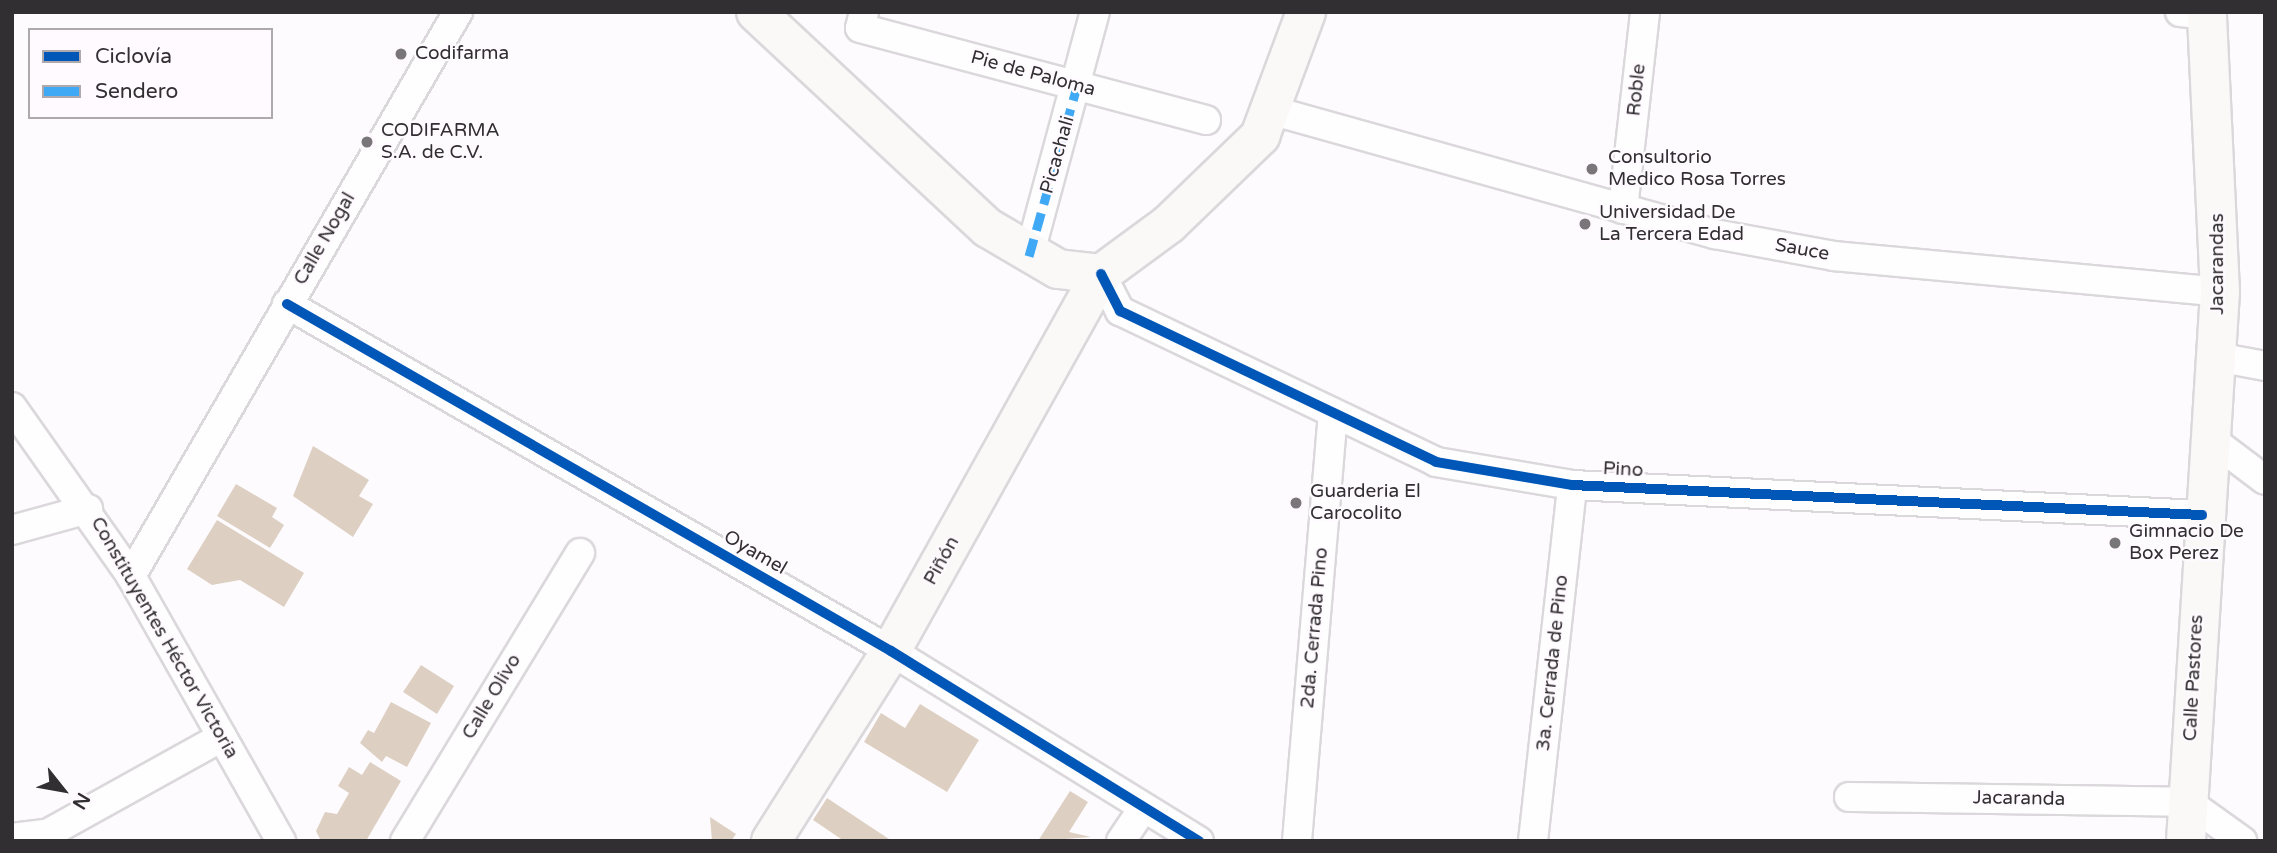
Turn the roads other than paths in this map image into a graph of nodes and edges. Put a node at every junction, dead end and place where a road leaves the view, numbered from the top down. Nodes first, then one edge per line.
1 (458, 12) edge
2 (756, 12) edge
3 (1095, 12) edge
4 (1306, 12) edge
5 (1646, 12) edge
6 (2198, 13) edge
7 (862, 20) edge
8 (1077, 86) junction
9 (1274, 111) junction
10 (1206, 120) dead end
11 (1623, 209) junction
12 (1029, 256) junction
13 (1101, 274) junction
14 (2220, 292) junction
15 (287, 304) junction
16 (2217, 357) junction
17 (2265, 366) edge
18 (12, 407) edge
19 (1332, 415) junction
20 (2212, 440) junction
21 (2265, 480) edge
22 (1572, 485) junction
23 (88, 509) junction
24 (2202, 515) junction
25 (12, 530) edge
26 (580, 553) dead end
27 (131, 576) junction
28 (891, 652) junction
29 (222, 737) junction
30 (1849, 796) dead end
31 (2188, 802) junction
32 (1143, 807) junction
33 (12, 838) edge
34 (281, 841) edge
35 (405, 841) edge
36 (771, 841) edge
37 (1121, 841) edge
38 (1199, 841) edge
39 (1297, 841) edge
40 (1533, 841) edge
41 (2186, 841) edge
42 (2242, 841) edge

1 - 15 street, Calle Nogal
2 - 12 street
3 - 8 street, Picachali
4 - 9 street
5 - 11 street, Roble
6 - 14 street, Jacarandas
7 - 8 street, Pie de Paloma
8 - 10 street, Pie de Paloma
8 - 12 street, Picachali
9 - 11 street, Sauce
9 - 13 street
11 - 14 street, Sauce
12 - 13 street
13 - 19 street, Pino
13 - 28 street, Piñón
14 - 16 street, Jacarandas
15 - 27 street, Calle Nogal
15 - 28 street, Oyamel
16 - 17 street
16 - 20 street, Jacarandas
18 - 23 street, Constituyentes Héctor Victoria
19 - 22 street, Pino
19 - 39 street, 2da. Cerrada Pino
20 - 21 street
20 - 24 street, Jacarandas
22 - 24 street, Pino
22 - 40 street, 3a. Cerrada de Pino
23 - 25 street
23 - 27 street, Constituyentes Héctor Victoria
24 - 31 street, Calle Pastores
26 - 35 street, Calle Olivo
27 - 29 street, Constituyentes Héctor Victoria
28 - 32 street, Oyamel
28 - 36 street, Piñón
29 - 33 street
29 - 34 street, Constituyentes Héctor Victoria
30 - 31 street, Jacaranda
31 - 41 street, Calle Pastores
31 - 42 street
32 - 37 street
32 - 38 street, Oyamel

